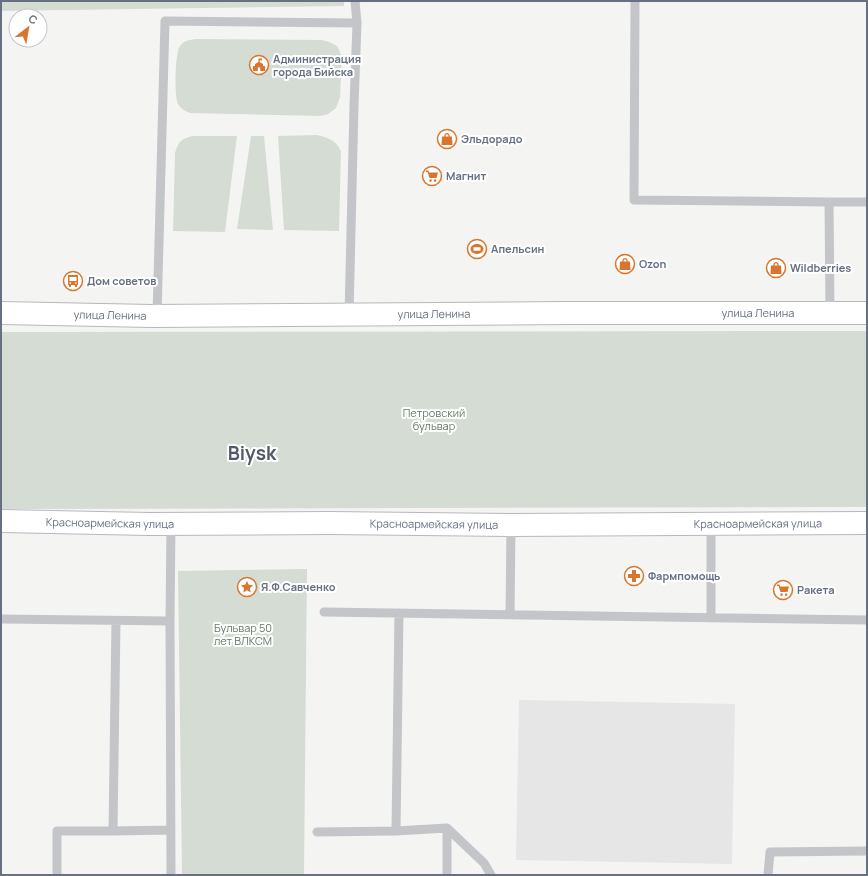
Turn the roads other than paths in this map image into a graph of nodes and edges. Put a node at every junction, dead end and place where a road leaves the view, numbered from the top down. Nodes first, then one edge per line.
1 (355, 1) edge
2 (635, 1) edge
3 (357, 23) junction
4 (829, 202) junction
5 (867, 202) edge
6 (1, 313) edge
7 (830, 313) junction
8 (867, 313) edge
9 (350, 315) junction
10 (157, 316) junction
11 (1, 521) edge
12 (867, 523) edge
13 (170, 524) junction
14 (711, 524) junction
15 (511, 525) junction
16 (324, 612) dead end
17 (399, 613) junction
18 (510, 615) junction
19 (711, 618) junction
20 (1, 619) edge
21 (867, 620) edge
22 (116, 621) junction
23 (170, 621) junction
24 (447, 828) junction
25 (171, 830) junction
26 (113, 831) junction
27 (396, 831) junction
28 (317, 832) dead end
29 (867, 852) edge
30 (57, 875) edge
31 (171, 875) edge
32 (448, 875) edge
33 (490, 875) edge
34 (768, 875) edge

1 - 3 lane
2 - 4 lane
3 - 9 lane
3 - 10 lane
4 - 5 lane
4 - 7 lane
6 - 10 main road, улица Ленина
7 - 8 main road, улица Ленина
7 - 9 main road, улица Ленина
9 - 10 main road, улица Ленина
11 - 13 main road, Красноармейская улица
12 - 14 main road, Красноармейская улица
13 - 15 main road, Красноармейская улица
13 - 23 lane
14 - 15 main road, Красноармейская улица
14 - 19 lane
15 - 18 lane
16 - 17 lane
17 - 18 lane
17 - 27 lane
18 - 19 lane
19 - 21 lane
20 - 22 lane
22 - 23 lane
22 - 26 lane
23 - 25 lane
24 - 27 lane
24 - 32 lane
24 - 33 lane
25 - 26 lane
25 - 31 lane
26 - 30 lane
27 - 28 lane
29 - 34 lane

